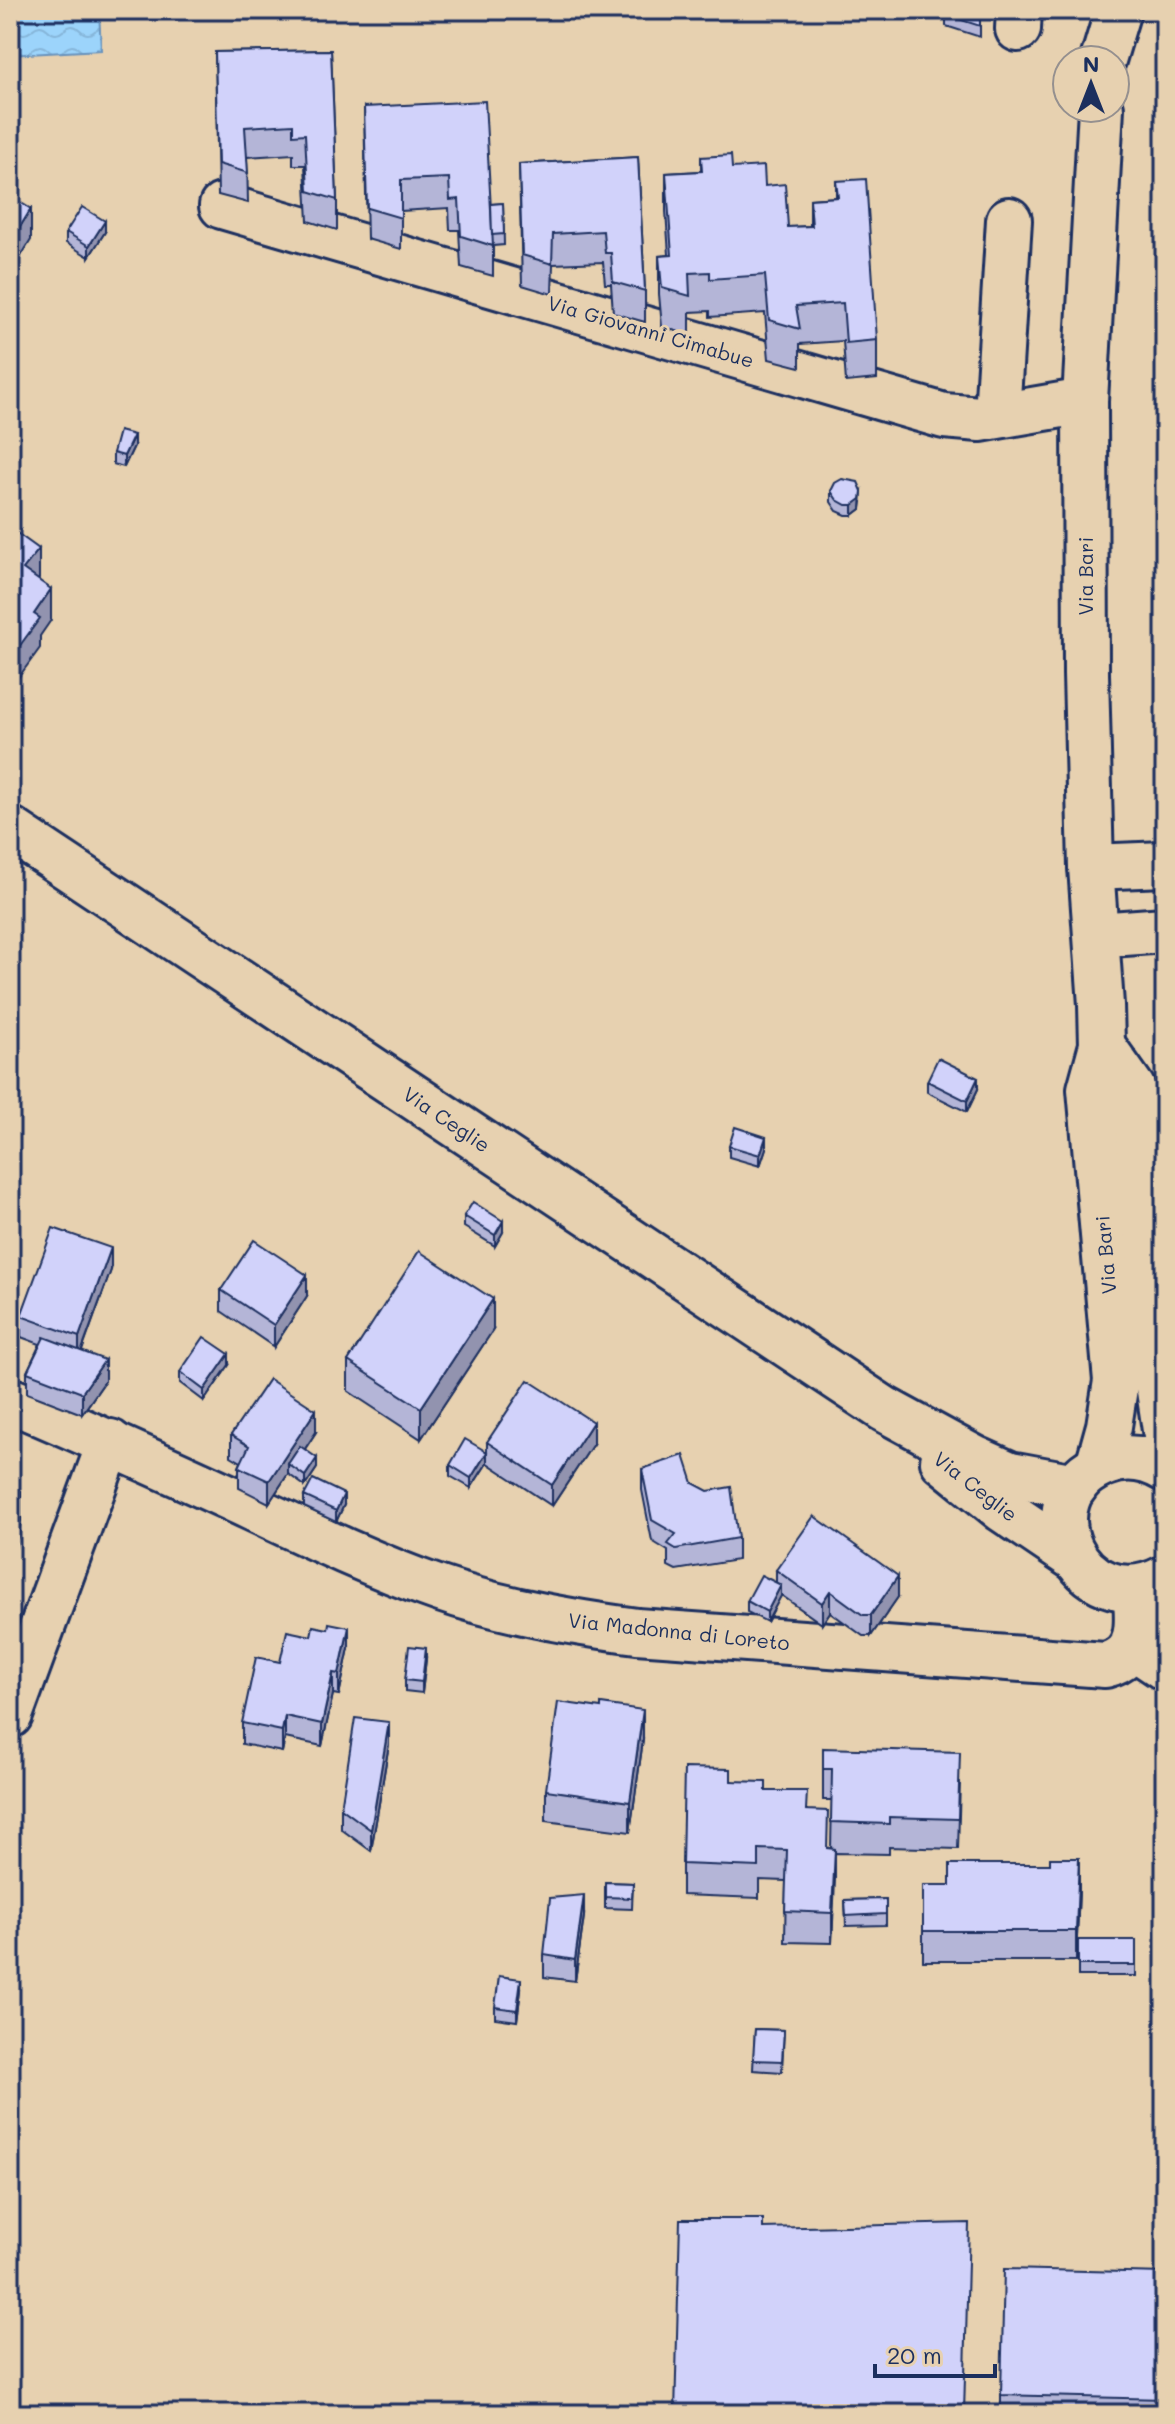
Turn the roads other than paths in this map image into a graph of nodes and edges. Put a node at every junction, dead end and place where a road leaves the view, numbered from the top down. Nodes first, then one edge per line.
1 (1101, 10) edge
2 (1118, 10) edge
3 (1102, 44) edge
4 (1108, 44) edge
5 (1100, 124) edge
6 (222, 206) dead end
7 (1009, 220) dead end
8 (1085, 401) junction
9 (997, 415) junction
10 (10, 829) edge
11 (1165, 864) edge
12 (1091, 867) junction
13 (1165, 930) edge
14 (1097, 935) junction
15 (1102, 1045) junction
16 (10, 1400) edge
17 (884, 1409) junction
18 (1165, 1430) edge
19 (110, 1442) junction
20 (1165, 1469) edge
21 (1086, 1476) junction
22 (1073, 1557) junction
23 (1153, 1590) edge
24 (1149, 1657) edge
25 (10, 1715) edge

1 - 3 main road
2 - 4 main road
5 - 8 main road, Via Bari
6 - 9 main road, Via Giovanni Cimabue
7 - 9 main road
8 - 9 main road, Via Giovanni Cimabue
8 - 12 main road, Via Bari
10 - 17 main road, Via Ceglie
11 - 12 main road
12 - 14 main road, Via Bari
13 - 14 main road
14 - 15 main road, Via Bari
15 - 18 main road, Via Bari
15 - 21 main road, Via Bari
16 - 19 main road, Via Madonna di Loreto
17 - 21 main road, Via Ceglie
17 - 22 main road, Via Ceglie
19 - 24 main road, Via Madonna di Loreto
19 - 25 main road
20 - 21 main road
21 - 22 main road, Via Bari
22 - 23 main road, Via Ceglie
23 - 24 main road

